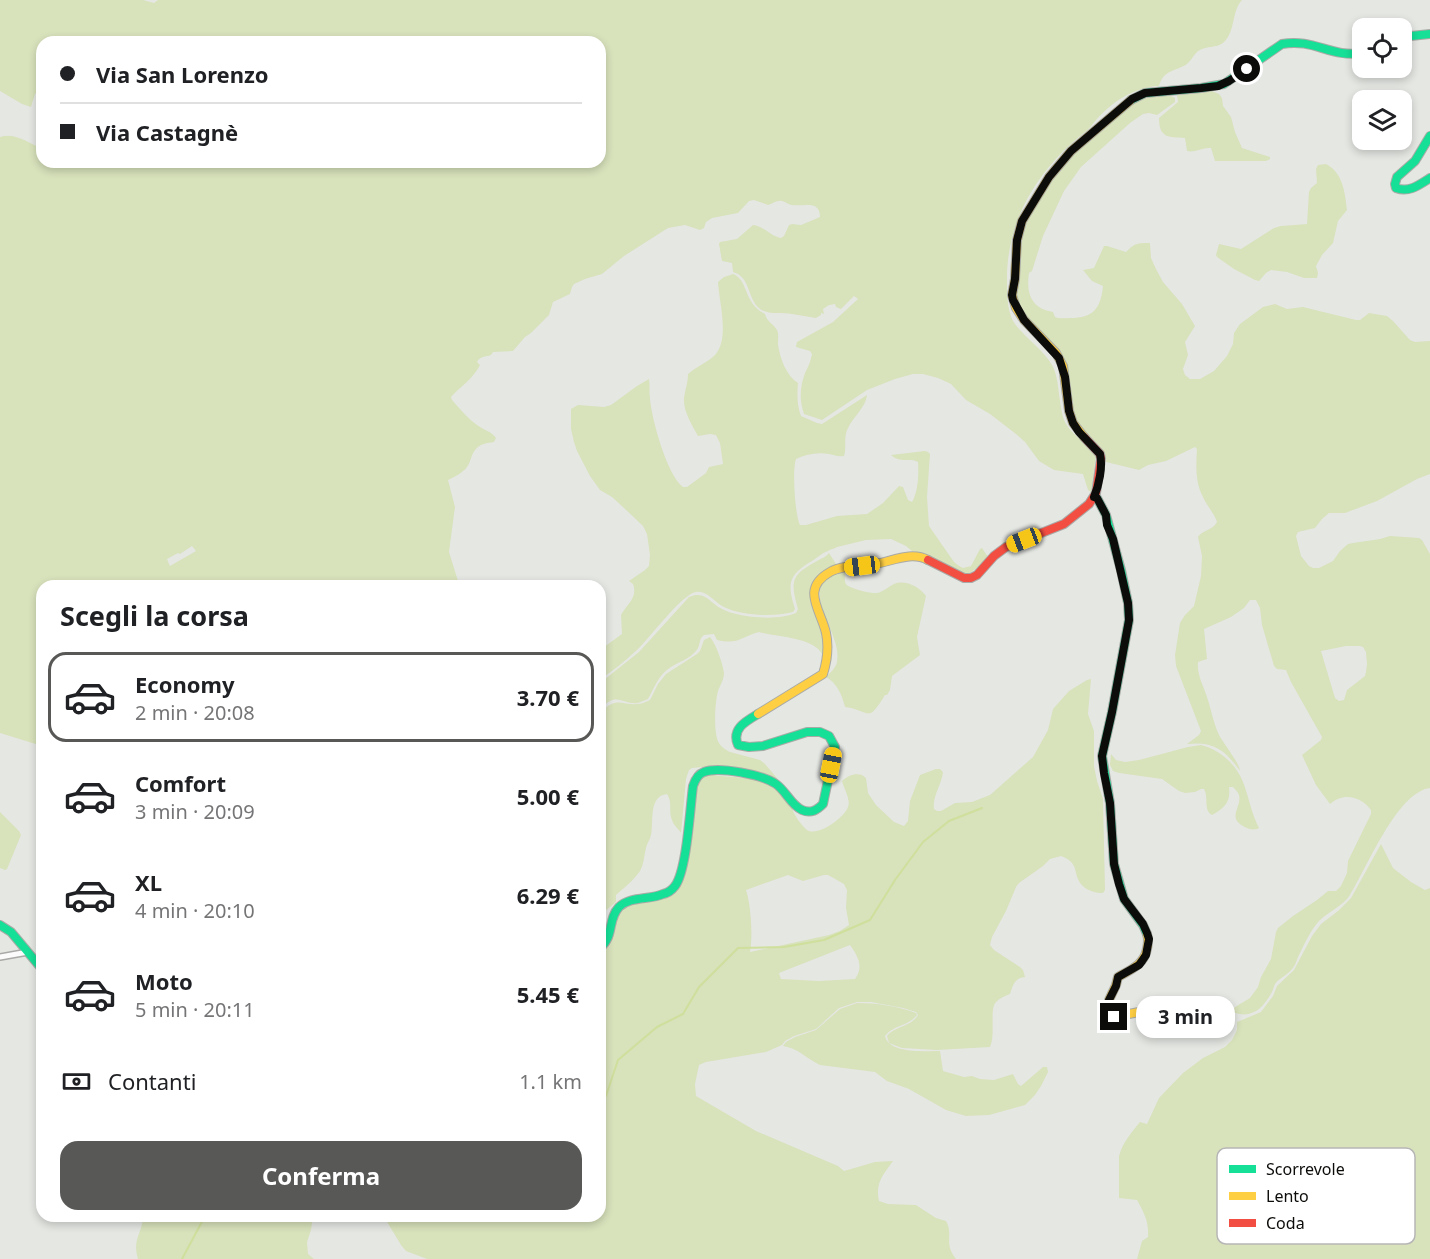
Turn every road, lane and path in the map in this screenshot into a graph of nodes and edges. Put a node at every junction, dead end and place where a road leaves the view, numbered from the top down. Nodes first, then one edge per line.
1 (1430, 34) edge
2 (1412, 36) edge
3 (1352, 55) edge
4 (1430, 136) edge
5 (1430, 178) edge
6 (1094, 497) junction
7 (0, 925) edge
8 (606, 943) edge
9 (28, 952) junction
10 (0, 957) edge
11 (36, 962) edge
12 (1144, 1011) dead end

1 - 2 street
3 - 6 street
4 - 5 street
6 - 8 street
6 - 12 street
7 - 9 street
9 - 10 street
9 - 11 street

